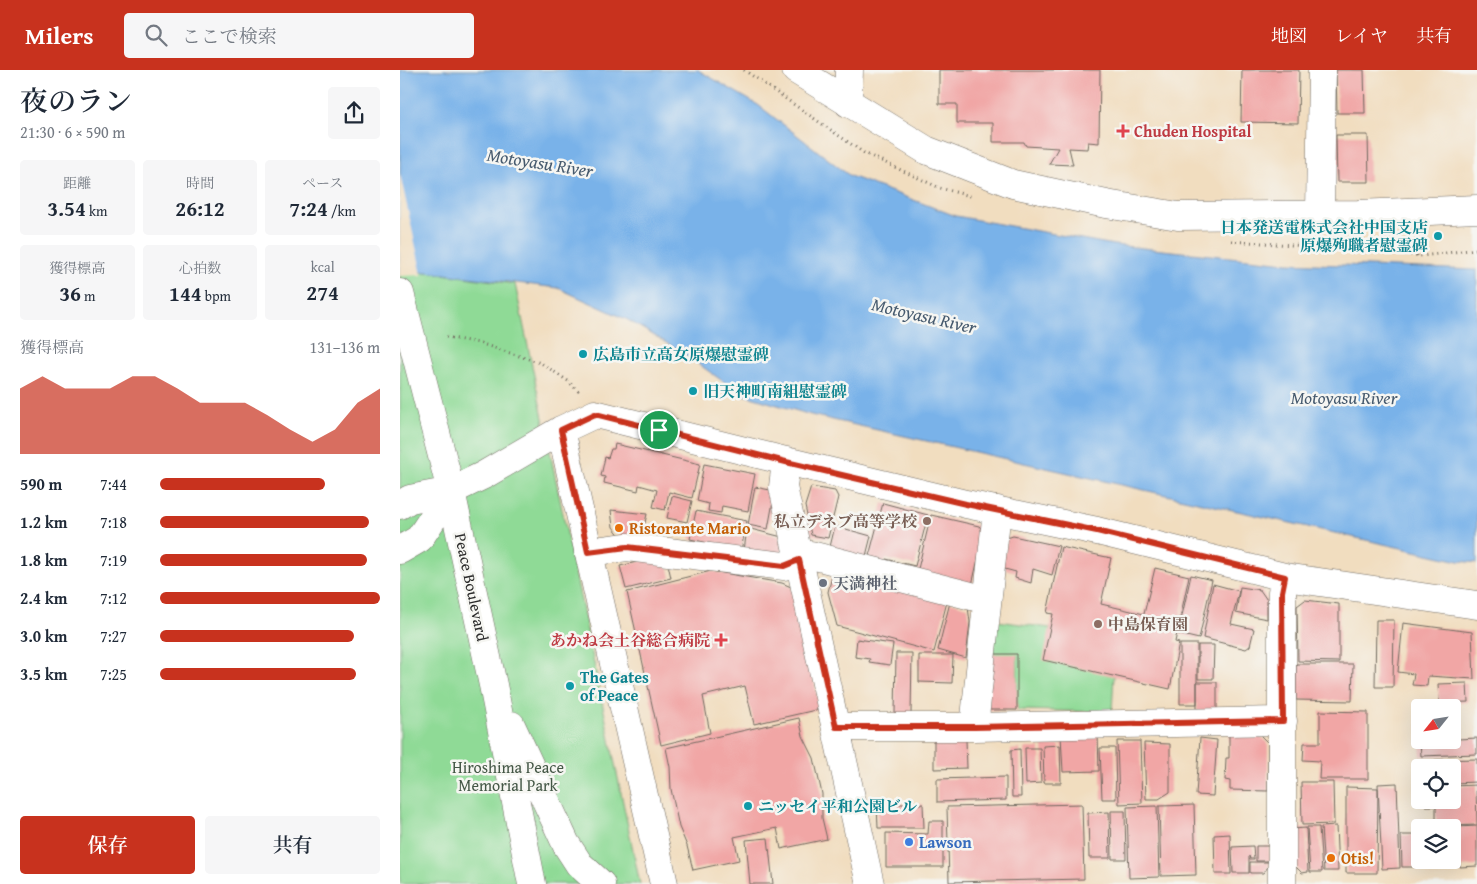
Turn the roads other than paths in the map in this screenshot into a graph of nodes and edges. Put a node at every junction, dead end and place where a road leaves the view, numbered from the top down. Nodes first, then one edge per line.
1 (796, 70) edge
2 (849, 70) edge
3 (1322, 70) edge
4 (848, 104) junction
5 (1477, 209) edge
6 (1320, 214) junction
7 (400, 293) edge
8 (561, 430) junction
9 (786, 462) junction
10 (451, 491) junction
11 (400, 505) edge
12 (997, 510) junction
13 (400, 550) edge
14 (588, 552) junction
15 (799, 560) junction
16 (1285, 577) junction
17 (987, 600) junction
18 (1477, 605) edge
19 (493, 685) junction
20 (1283, 721) junction
21 (836, 727) junction
22 (974, 727) junction
23 (532, 884) edge
24 (601, 884) edge
25 (664, 884) edge
26 (870, 884) edge
27 (1282, 884) edge

1 - 4 street
2 - 4 street
3 - 6 street
4 - 6 street
5 - 6 street
7 - 10 street, Peace Boulevard
8 - 9 street
8 - 10 street
8 - 14 street
9 - 12 street
9 - 15 street
10 - 11 street
10 - 13 street
10 - 19 street, Peace Boulevard
12 - 16 street
12 - 17 street
14 - 15 street
14 - 25 street
15 - 17 street
15 - 21 street
16 - 18 street
16 - 20 street
17 - 22 street
19 - 23 street, Peace Boulevard
19 - 24 street
20 - 22 street
20 - 27 street
21 - 22 street
21 - 26 street

